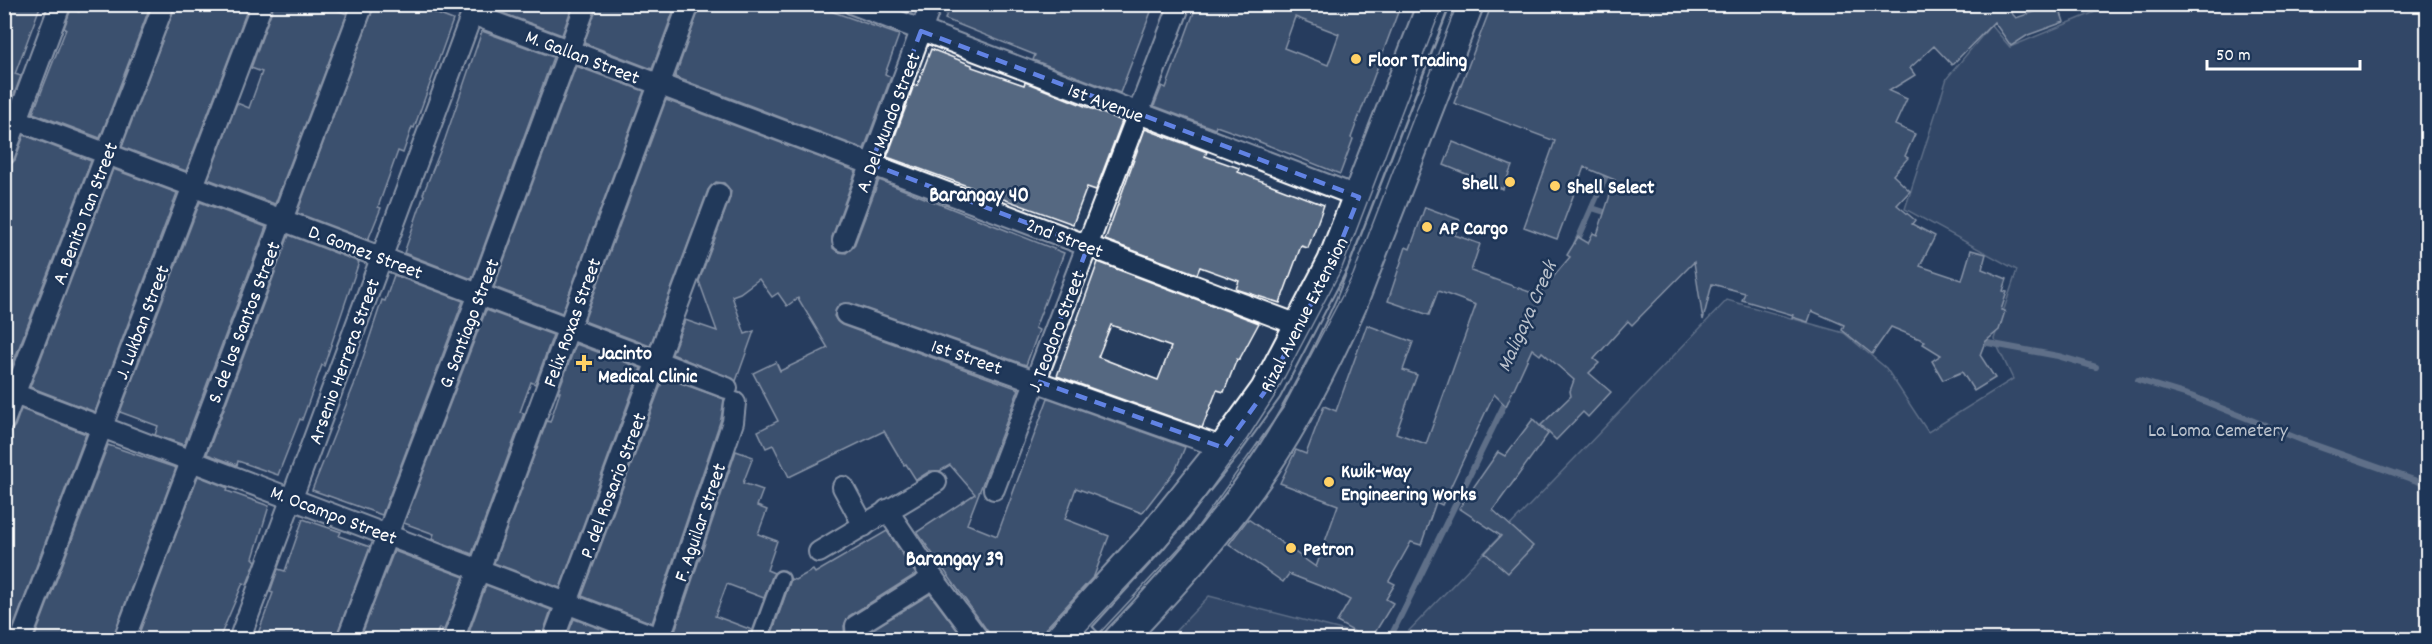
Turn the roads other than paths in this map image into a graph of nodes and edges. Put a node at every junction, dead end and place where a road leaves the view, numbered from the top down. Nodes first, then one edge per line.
1 (60, 4) edge
2 (164, 4) edge
3 (262, 4) edge
4 (363, 4) edge
5 (586, 4) edge
6 (689, 4) edge
7 (853, 4) edge
8 (931, 4) edge
9 (1180, 4) edge
10 (1432, 4) edge
11 (1468, 4) edge
12 (472, 14) joint
13 (921, 31) junction
14 (568, 51) junction
15 (660, 85) junction
16 (1138, 114) junction
17 (11, 118) edge
18 (107, 154) junction
19 (4, 155) edge
20 (871, 164) junction
21 (1370, 169) junction
22 (1400, 182) junction
23 (193, 186) junction
24 (719, 195) dead end
25 (1359, 197) junction
26 (283, 220) junction
27 (843, 241) dead end
28 (1088, 246) junction
29 (382, 258) junction
30 (479, 294) junction
31 (846, 314) dead end
32 (1301, 326) junction
33 (569, 328) junction
34 (658, 362) junction
35 (1036, 381) junction
36 (10, 392) edge
37 (731, 396) joint
38 (4, 421) edge
39 (102, 426) junction
40 (1224, 448) junction
41 (191, 459) junction
42 (936, 482) dead end
43 (843, 487) dead end
44 (994, 489) dead end
45 (292, 498) junction
46 (887, 510) junction
47 (864, 526) junction
48 (387, 535) junction
49 (819, 552) dead end
50 (479, 569) junction
51 (933, 578) junction
52 (781, 579) dead end
53 (567, 603) junction
54 (1075, 634) edge
55 (21, 639) edge
56 (124, 639) edge
57 (239, 639) edge
58 (347, 639) edge
59 (453, 639) edge
60 (553, 639) edge
61 (661, 639) edge
62 (759, 639) edge
63 (857, 639) edge
64 (979, 639) edge
65 (1119, 639) edge

1 - 17 street
2 - 18 street, A. Benito Tan Street
3 - 23 street, J. Lukban Street
4 - 26 street, S. de los Santos Street
5 - 14 street, G. Santiago Street
6 - 15 street, Felix Roxas Street
7 - 13 street, 1st Avenue
8 - 13 street, A. Del Mundo Street
9 - 16 street, J. Teodoro Street
10 - 21 main road, Rizal Avenue Extension
11 - 22 main road, Rizal Avenue Extension
12 - 14 street, M. Gallan Street
12 - 29 street, Arsenio Herrera Street
13 - 16 street, 1st Avenue
13 - 20 street, A. Del Mundo Street
14 - 15 street, M. Gallan Street
14 - 30 street, G. Santiago Street
15 - 20 street, 2nd Street
15 - 33 street, Felix Roxas Street
16 - 25 street, 1st Avenue
16 - 28 street, J. Teodoro Street
17 - 18 street, D. Gomez Street
17 - 19 street
18 - 23 street, D. Gomez Street
18 - 36 street, A. Benito Tan Street
20 - 27 street, A. Del Mundo Street
20 - 28 street, 2nd Street
21 - 22 main road
21 - 25 main road, Rizal Avenue Extension
22 - 65 main road, Rizal Avenue Extension
23 - 26 street, D. Gomez Street
23 - 39 street, J. Lukban Street
24 - 34 street, P. del Rosario Street
25 - 32 main road, Rizal Avenue Extension
26 - 29 street, D. Gomez Street
26 - 41 street, S. de los Santos Street
28 - 32 street, 2nd Street
28 - 35 street, J. Teodoro Street
29 - 30 street, D. Gomez Street
29 - 45 street, Arsenio Herrera Street
30 - 33 street, D. Gomez Street
30 - 48 street, G. Santiago Street
31 - 35 street, 1st Street
32 - 40 main road, Rizal Avenue Extension
33 - 34 street, D. Gomez Street
33 - 50 street, Felix Roxas Street
34 - 37 street, D. Gomez Street
34 - 53 street, P. del Rosario Street
35 - 40 street, 1st Street
35 - 44 street, J. Teodoro Street
36 - 38 street, A. Benito Tan Street
36 - 39 street, M. Ocampo Street
37 - 61 street, F. Aguilar Street
39 - 41 street, M. Ocampo Street
39 - 55 street, J. Lukban Street
40 - 54 main road, Rizal Avenue Extension
41 - 45 street, M. Ocampo Street
41 - 56 street, S. de los Santos Street
42 - 46 street
43 - 47 street
45 - 48 street, M. Ocampo Street
45 - 57 street, Arsenio Herrera Street
46 - 47 street
46 - 51 street
47 - 49 street
48 - 50 street, M. Ocampo Street
48 - 58 street, G. Santiago Street
50 - 53 street, M. Ocampo Street
50 - 59 street, Felix Roxas Street
51 - 63 street
51 - 64 street
52 - 62 street
53 - 60 street, P. del Rosario Street
53 - 61 street, M. Ocampo Street

